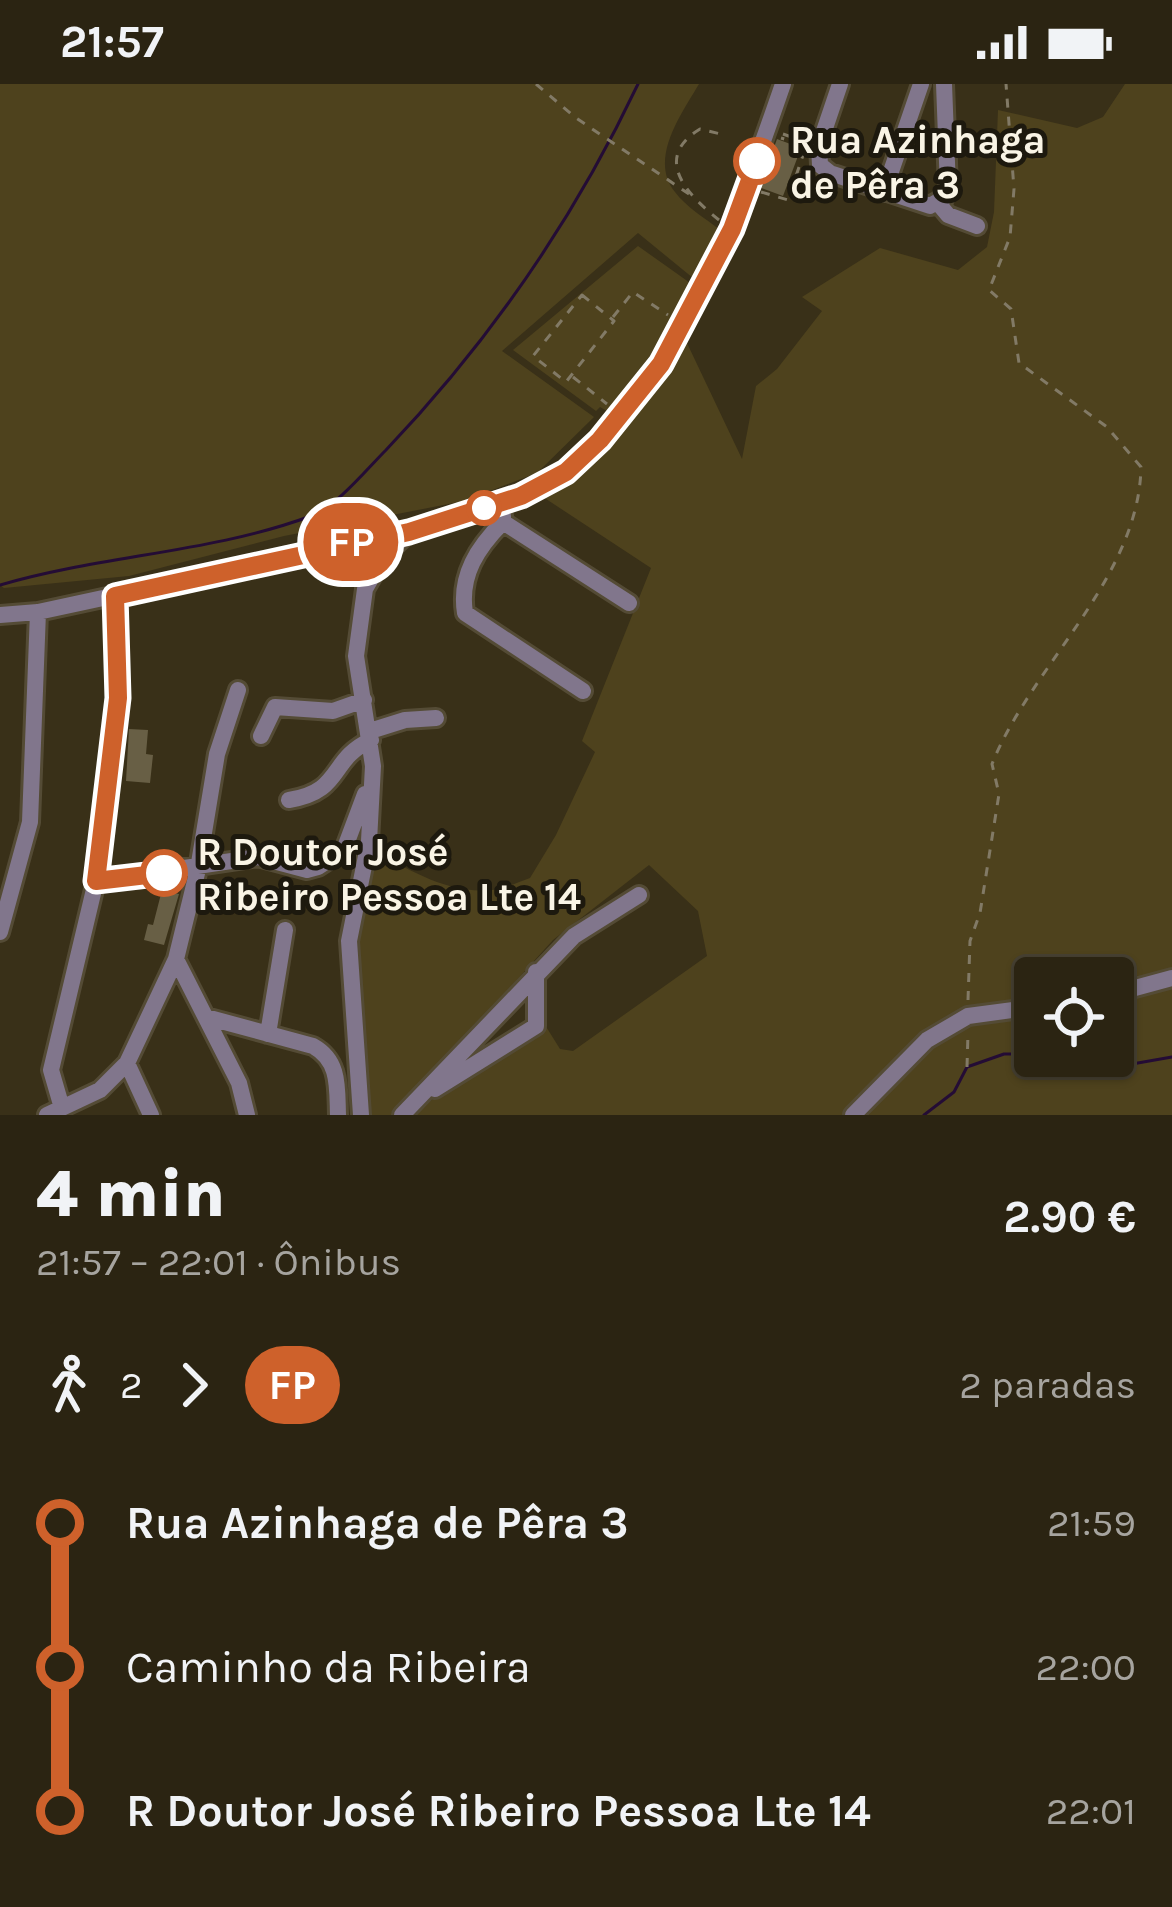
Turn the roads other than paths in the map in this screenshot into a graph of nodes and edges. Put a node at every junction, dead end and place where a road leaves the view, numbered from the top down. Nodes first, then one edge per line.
1 (783, 84) edge
2 (841, 84) edge
3 (921, 84) edge
4 (944, 84) edge
5 (884, 192) junction
6 (938, 203) junction
7 (977, 226) dead end
8 (501, 502) junction
9 (503, 522) junction
10 (409, 532) junction
11 (115, 596) junction
12 (628, 604) dead end
13 (38, 612) junction
14 (0, 615) edge
15 (238, 690) dead end
16 (583, 691) dead end
17 (364, 700) junction
18 (436, 718) dead end
19 (261, 736) dead end
20 (370, 736) junction
21 (374, 766) junction
22 (289, 800) dead end
23 (198, 869) junction
24 (96, 881) junction
25 (639, 895) dead end
26 (285, 930) dead end
27 (0, 932) edge
28 (176, 959) junction
29 (536, 972) junction
30 (1172, 978) edge
31 (1134, 988) edge
32 (1014, 1010) edge
33 (206, 1016) junction
34 (268, 1034) junction
35 (127, 1063) junction
36 (408, 1108) edge
37 (55, 1111) edge
38 (151, 1115) edge
39 (247, 1115) edge
40 (338, 1115) edge
41 (361, 1115) edge
42 (853, 1115) edge

1 - 8 street
2 - 5 street
3 - 5 street
4 - 6 street
5 - 6 street
6 - 7 street
8 - 9 street
8 - 10 street
9 - 12 street
9 - 16 street
10 - 11 street
10 - 17 street
11 - 13 street
11 - 24 street
13 - 14 street
13 - 27 street
15 - 23 street
17 - 19 street
17 - 20 street
18 - 20 street
20 - 21 street
20 - 22 street
21 - 23 street
21 - 41 street
23 - 24 street
23 - 28 street
24 - 37 street
25 - 29 street
26 - 34 street
28 - 33 street
28 - 35 street
29 - 36 street
29 - 36 street
30 - 31 street
32 - 42 street
33 - 34 street
33 - 39 street
34 - 40 street
35 - 37 street
35 - 38 street

